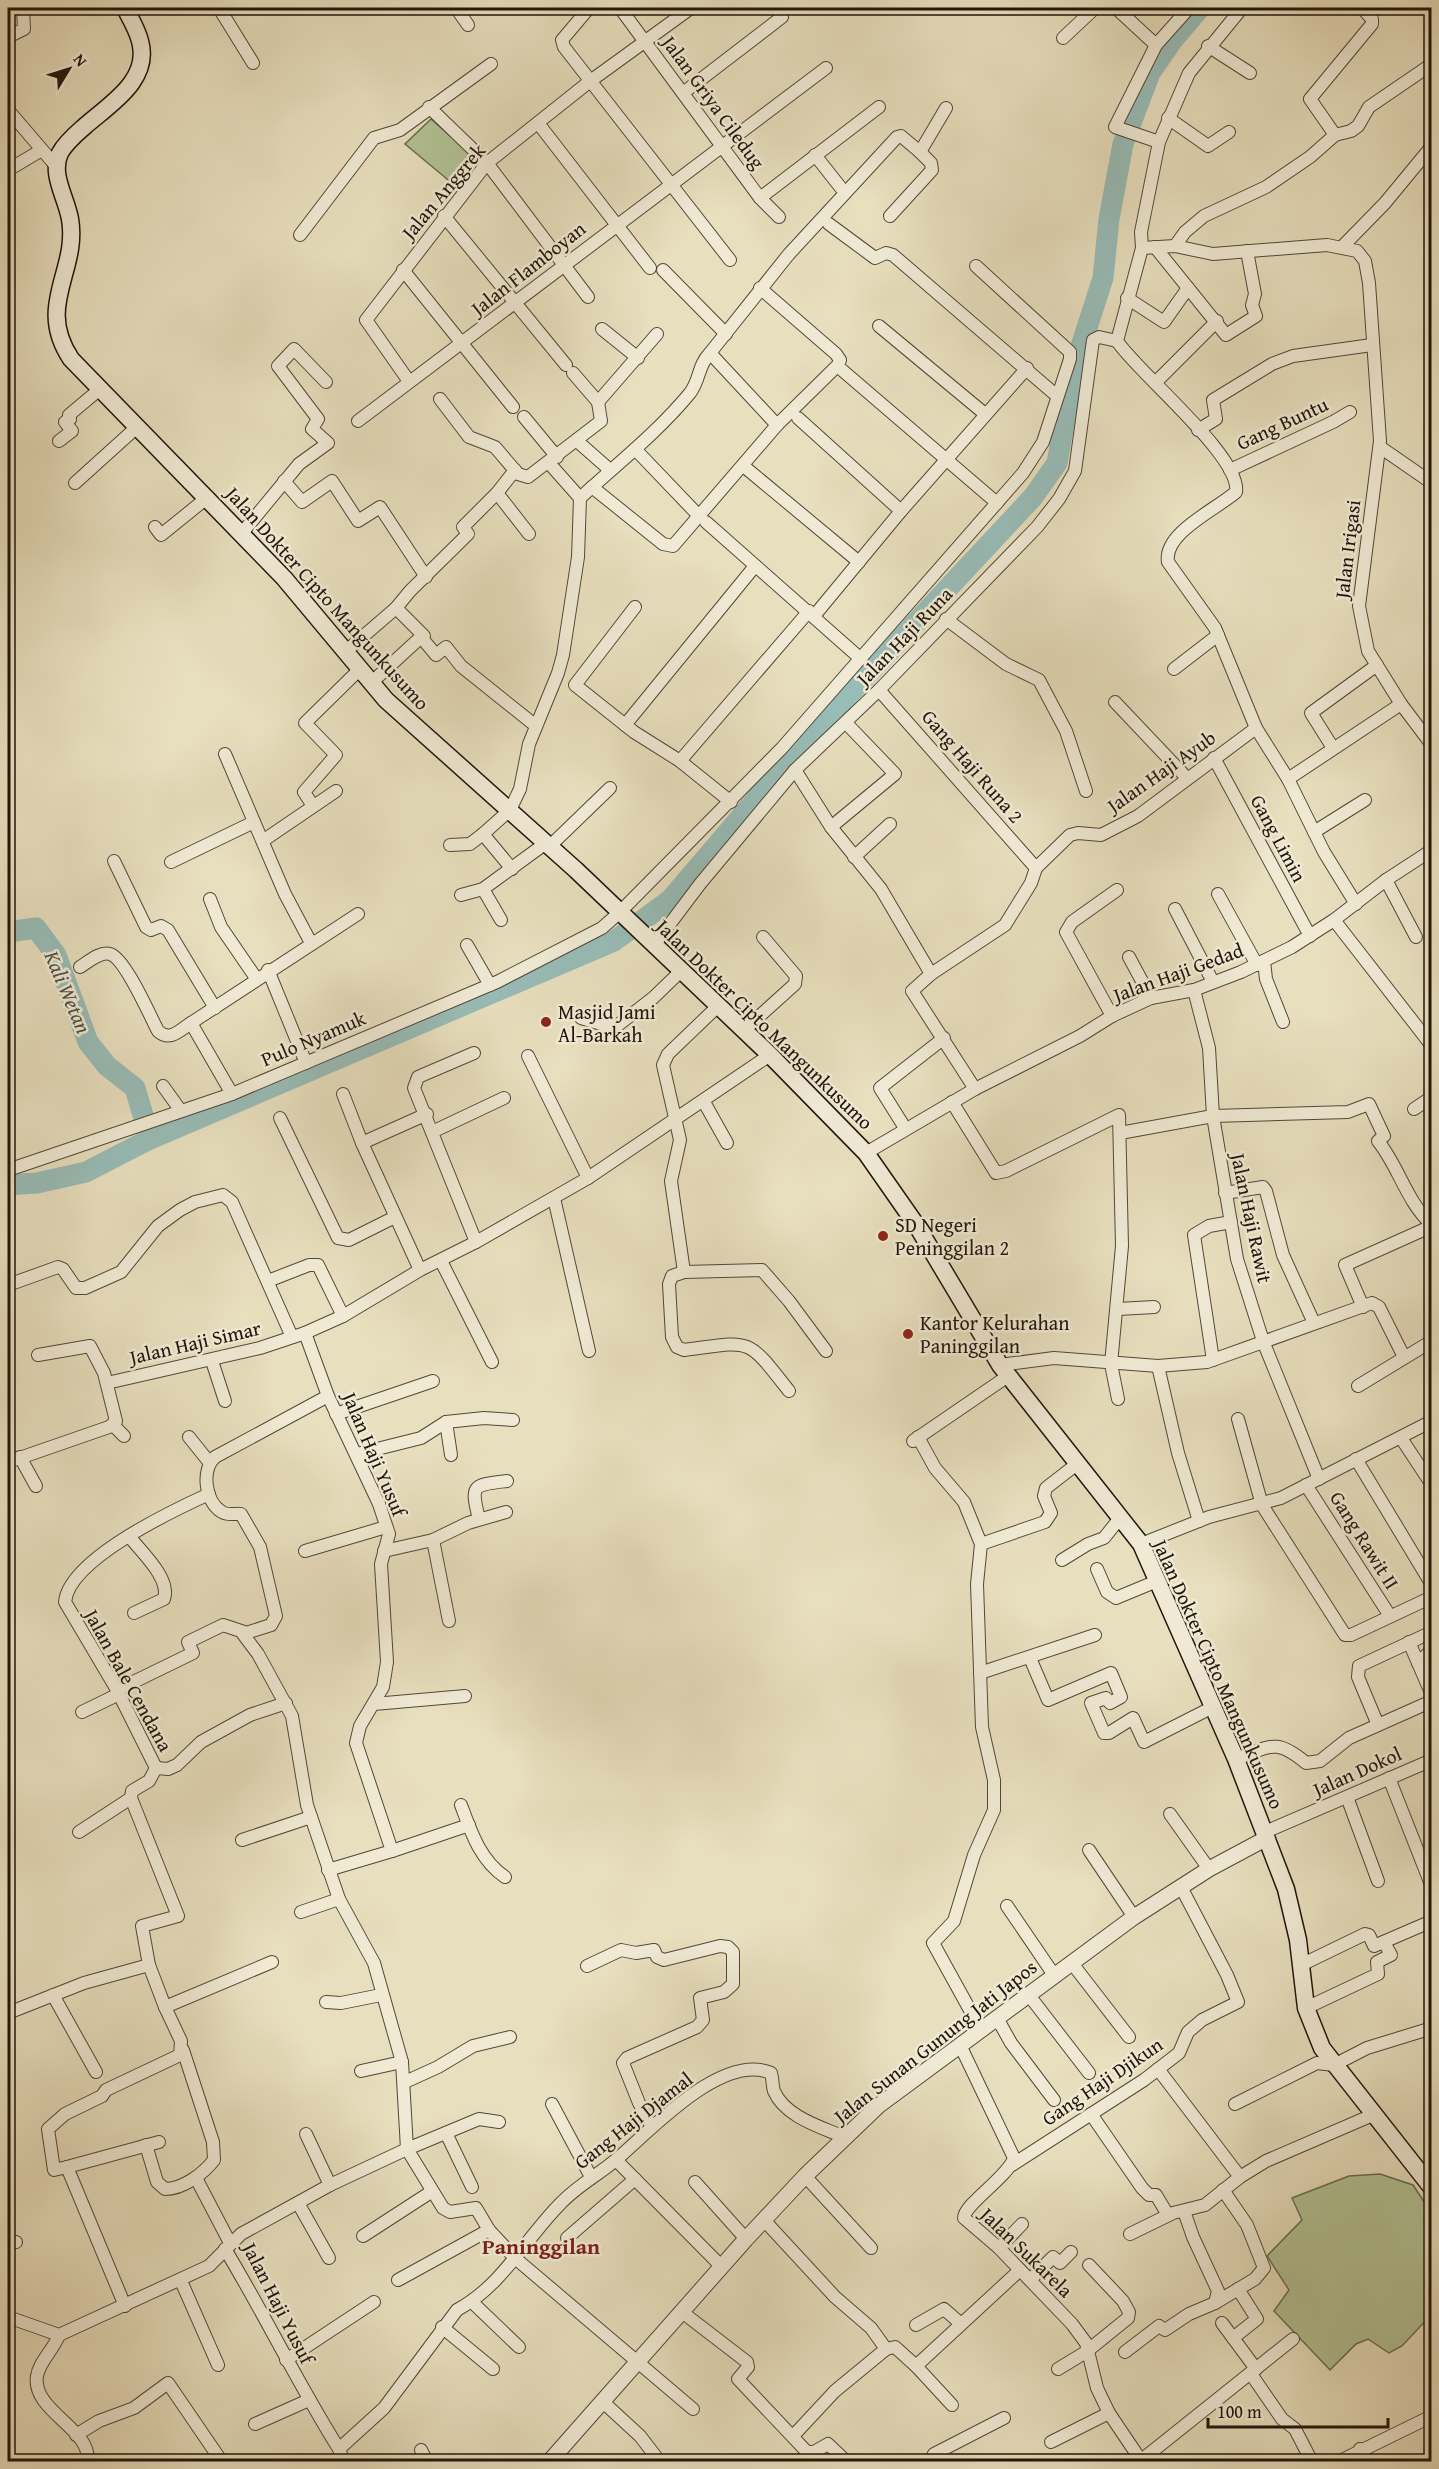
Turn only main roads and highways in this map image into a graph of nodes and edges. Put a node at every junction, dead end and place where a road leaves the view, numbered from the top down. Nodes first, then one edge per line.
1 (125, 8) edge
2 (1431, 2188) edge

1 - 2 main road, Jalan Dokter Cipto Mangunkusumo

